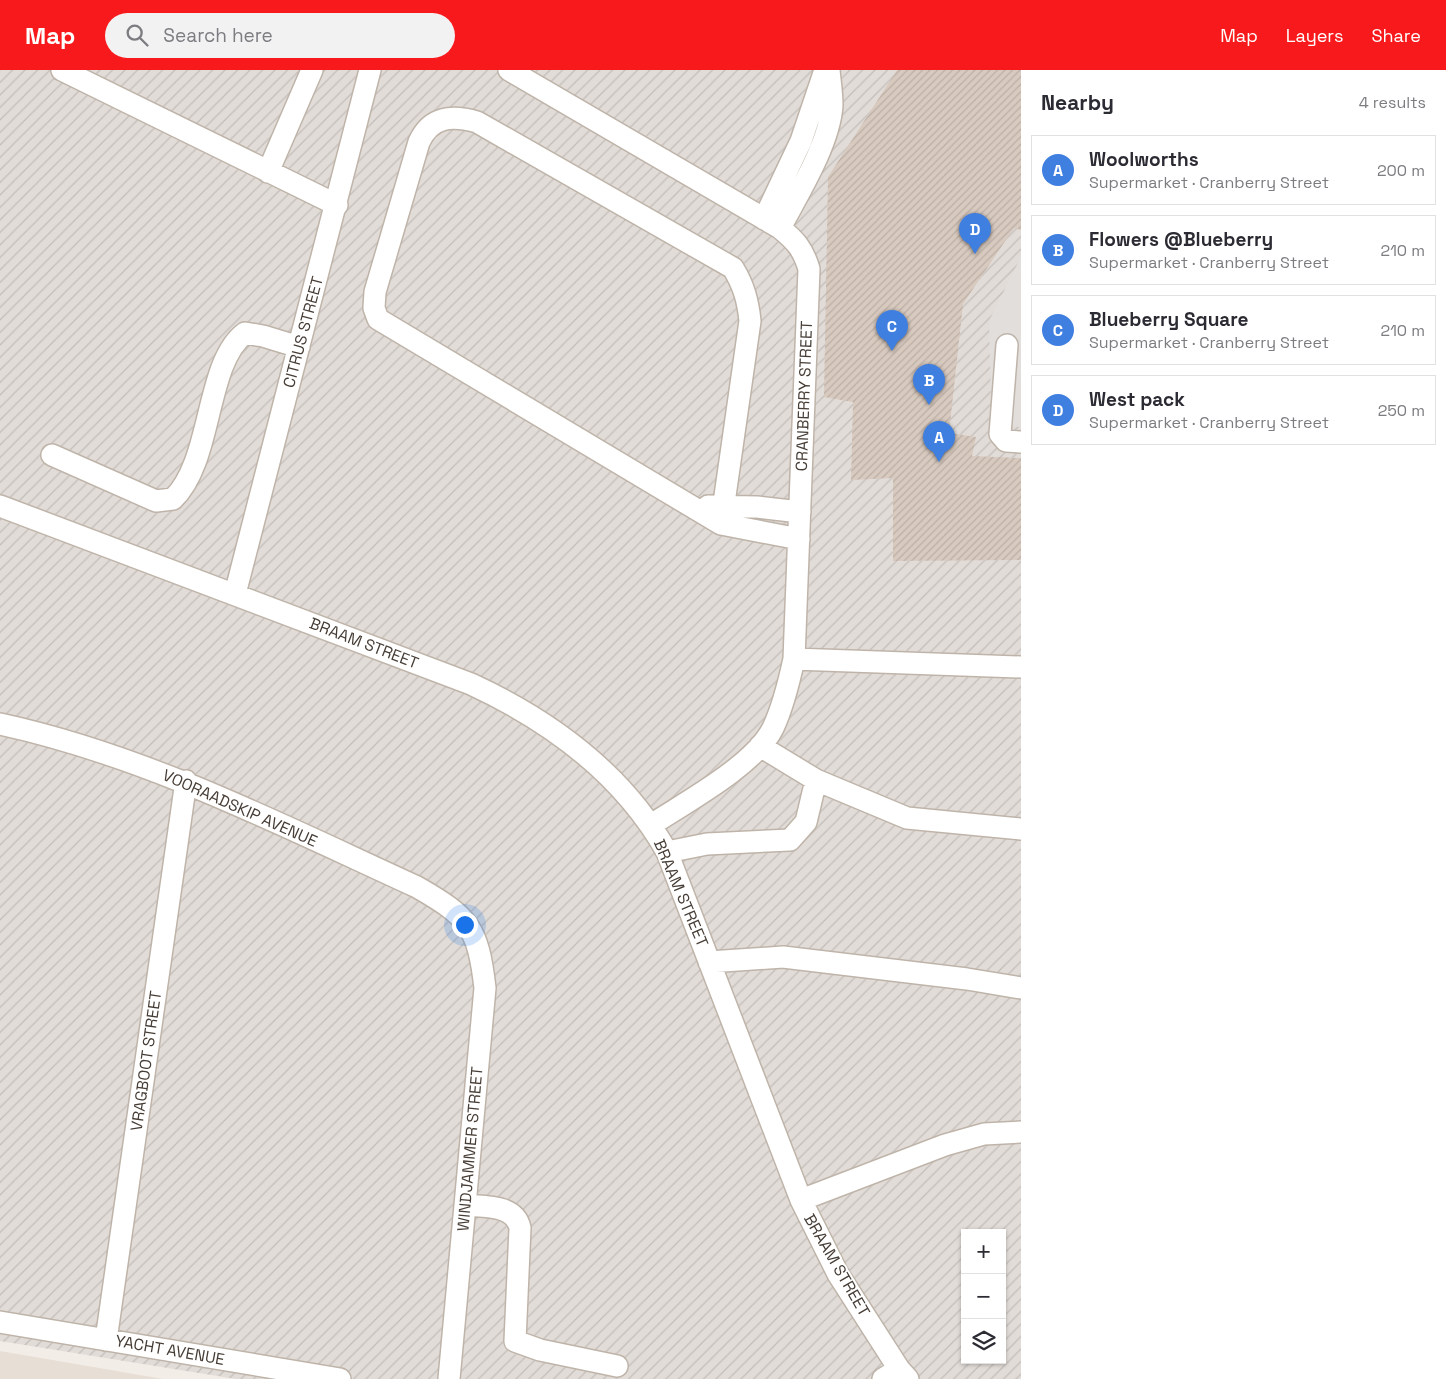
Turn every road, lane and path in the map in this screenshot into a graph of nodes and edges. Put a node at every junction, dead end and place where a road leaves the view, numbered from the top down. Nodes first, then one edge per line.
1 (62, 70) edge
2 (312, 70) edge
3 (370, 70) edge
4 (509, 70) edge
5 (825, 70) edge
6 (829, 70) edge
7 (268, 172) junction
8 (337, 205) junction
9 (772, 224) junction
10 (1007, 345) dead end
11 (299, 347) junction
12 (1014, 442) edge
13 (52, 455) dead end
14 (0, 506) edge
15 (800, 512) junction
16 (722, 515) junction
17 (799, 539) junction
18 (235, 594) junction
19 (794, 659) junction
20 (1021, 667) edge
21 (0, 724) edge
22 (760, 746) junction
23 (816, 780) junction
24 (186, 782) junction
25 (652, 825) junction
26 (1021, 829) edge
27 (667, 852) junction
28 (466, 922) joint
29 (709, 962) junction
30 (1021, 988) edge
31 (1021, 1132) edge
32 (801, 1200) junction
33 (465, 1205) junction
34 (0, 1322) edge
35 (106, 1340) junction
36 (617, 1366) dead end
37 (897, 1375) edge
38 (340, 1379) edge
39 (449, 1379) edge

1 - 7 street
2 - 7 street
3 - 8 street, CITRUS STREET
4 - 9 street, CRANBERRY STREET
5 - 9 street
6 - 9 street
7 - 8 street
8 - 11 street, CITRUS STREET
9 - 15 street, CRANBERRY STREET
10 - 12 street
11 - 13 street
11 - 18 street, CITRUS STREET
14 - 18 street, BRAAM STREET
15 - 16 street
15 - 17 street, CRANBERRY STREET
16 - 16 street
16 - 17 street
17 - 19 street, CRANBERRY STREET
18 - 25 street, BRAAM STREET
19 - 20 street
19 - 22 street, CRANBERRY STREET
21 - 24 street, VOORAADSKIP AVENUE
22 - 23 street
22 - 25 street, CRANBERRY STREET
23 - 26 street
23 - 27 street
24 - 28 street, VOORAADSKIP AVENUE
24 - 35 street, VRAGBOOT STREET
25 - 27 street, BRAAM STREET
27 - 29 street, BRAAM STREET
28 - 33 street, WINDJAMMER STREET
29 - 30 street
29 - 32 street, BRAAM STREET
31 - 32 street
32 - 37 street, BRAAM STREET
33 - 36 street
33 - 39 street, WINDJAMMER STREET
34 - 35 street, YACHT AVENUE
35 - 38 street, YACHT AVENUE

